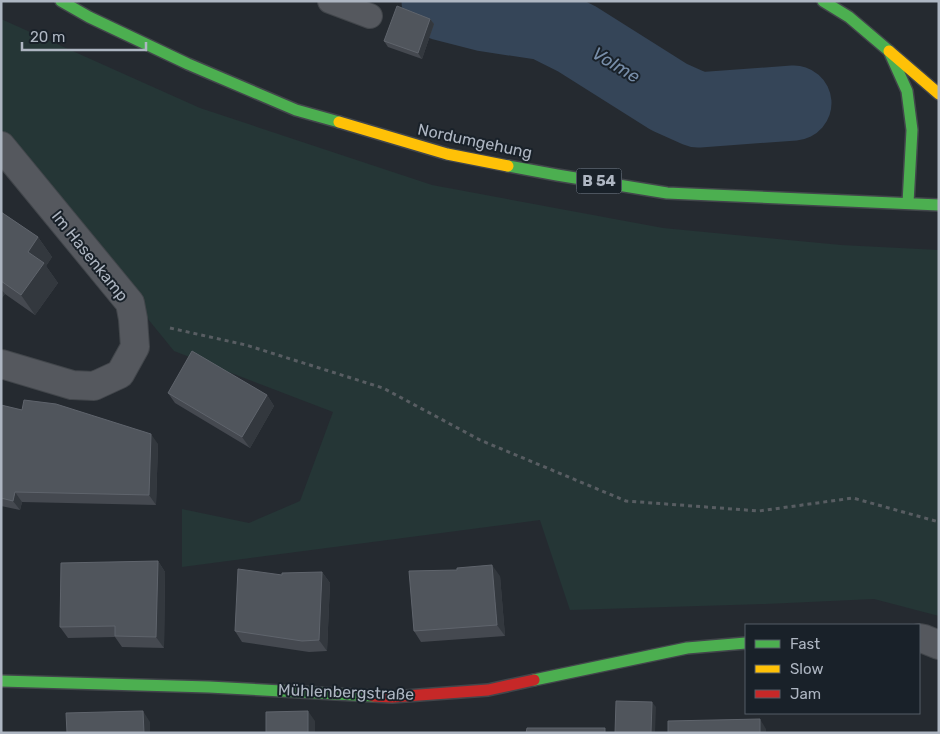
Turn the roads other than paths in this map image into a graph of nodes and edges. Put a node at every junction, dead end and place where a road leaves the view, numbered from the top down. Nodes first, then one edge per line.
1 (61, 1) edge
2 (330, 1) edge
3 (823, 1) edge
4 (370, 16) dead end
5 (889, 51) junction
6 (939, 94) edge
7 (1, 146) edge
8 (908, 204) junction
9 (939, 206) edge
10 (1, 364) edge
11 (920, 638) edge
12 (745, 643) edge
13 (939, 645) edge
14 (1, 681) edge

1 - 8 main road, Nordumgehung / B 54
2 - 4 lane
3 - 5 main road
5 - 6 main road
5 - 8 main road
7 - 10 street, Im Hasenkamp
8 - 9 main road, B 54
11 - 13 street
12 - 14 main road, Mühlenbergstraße

